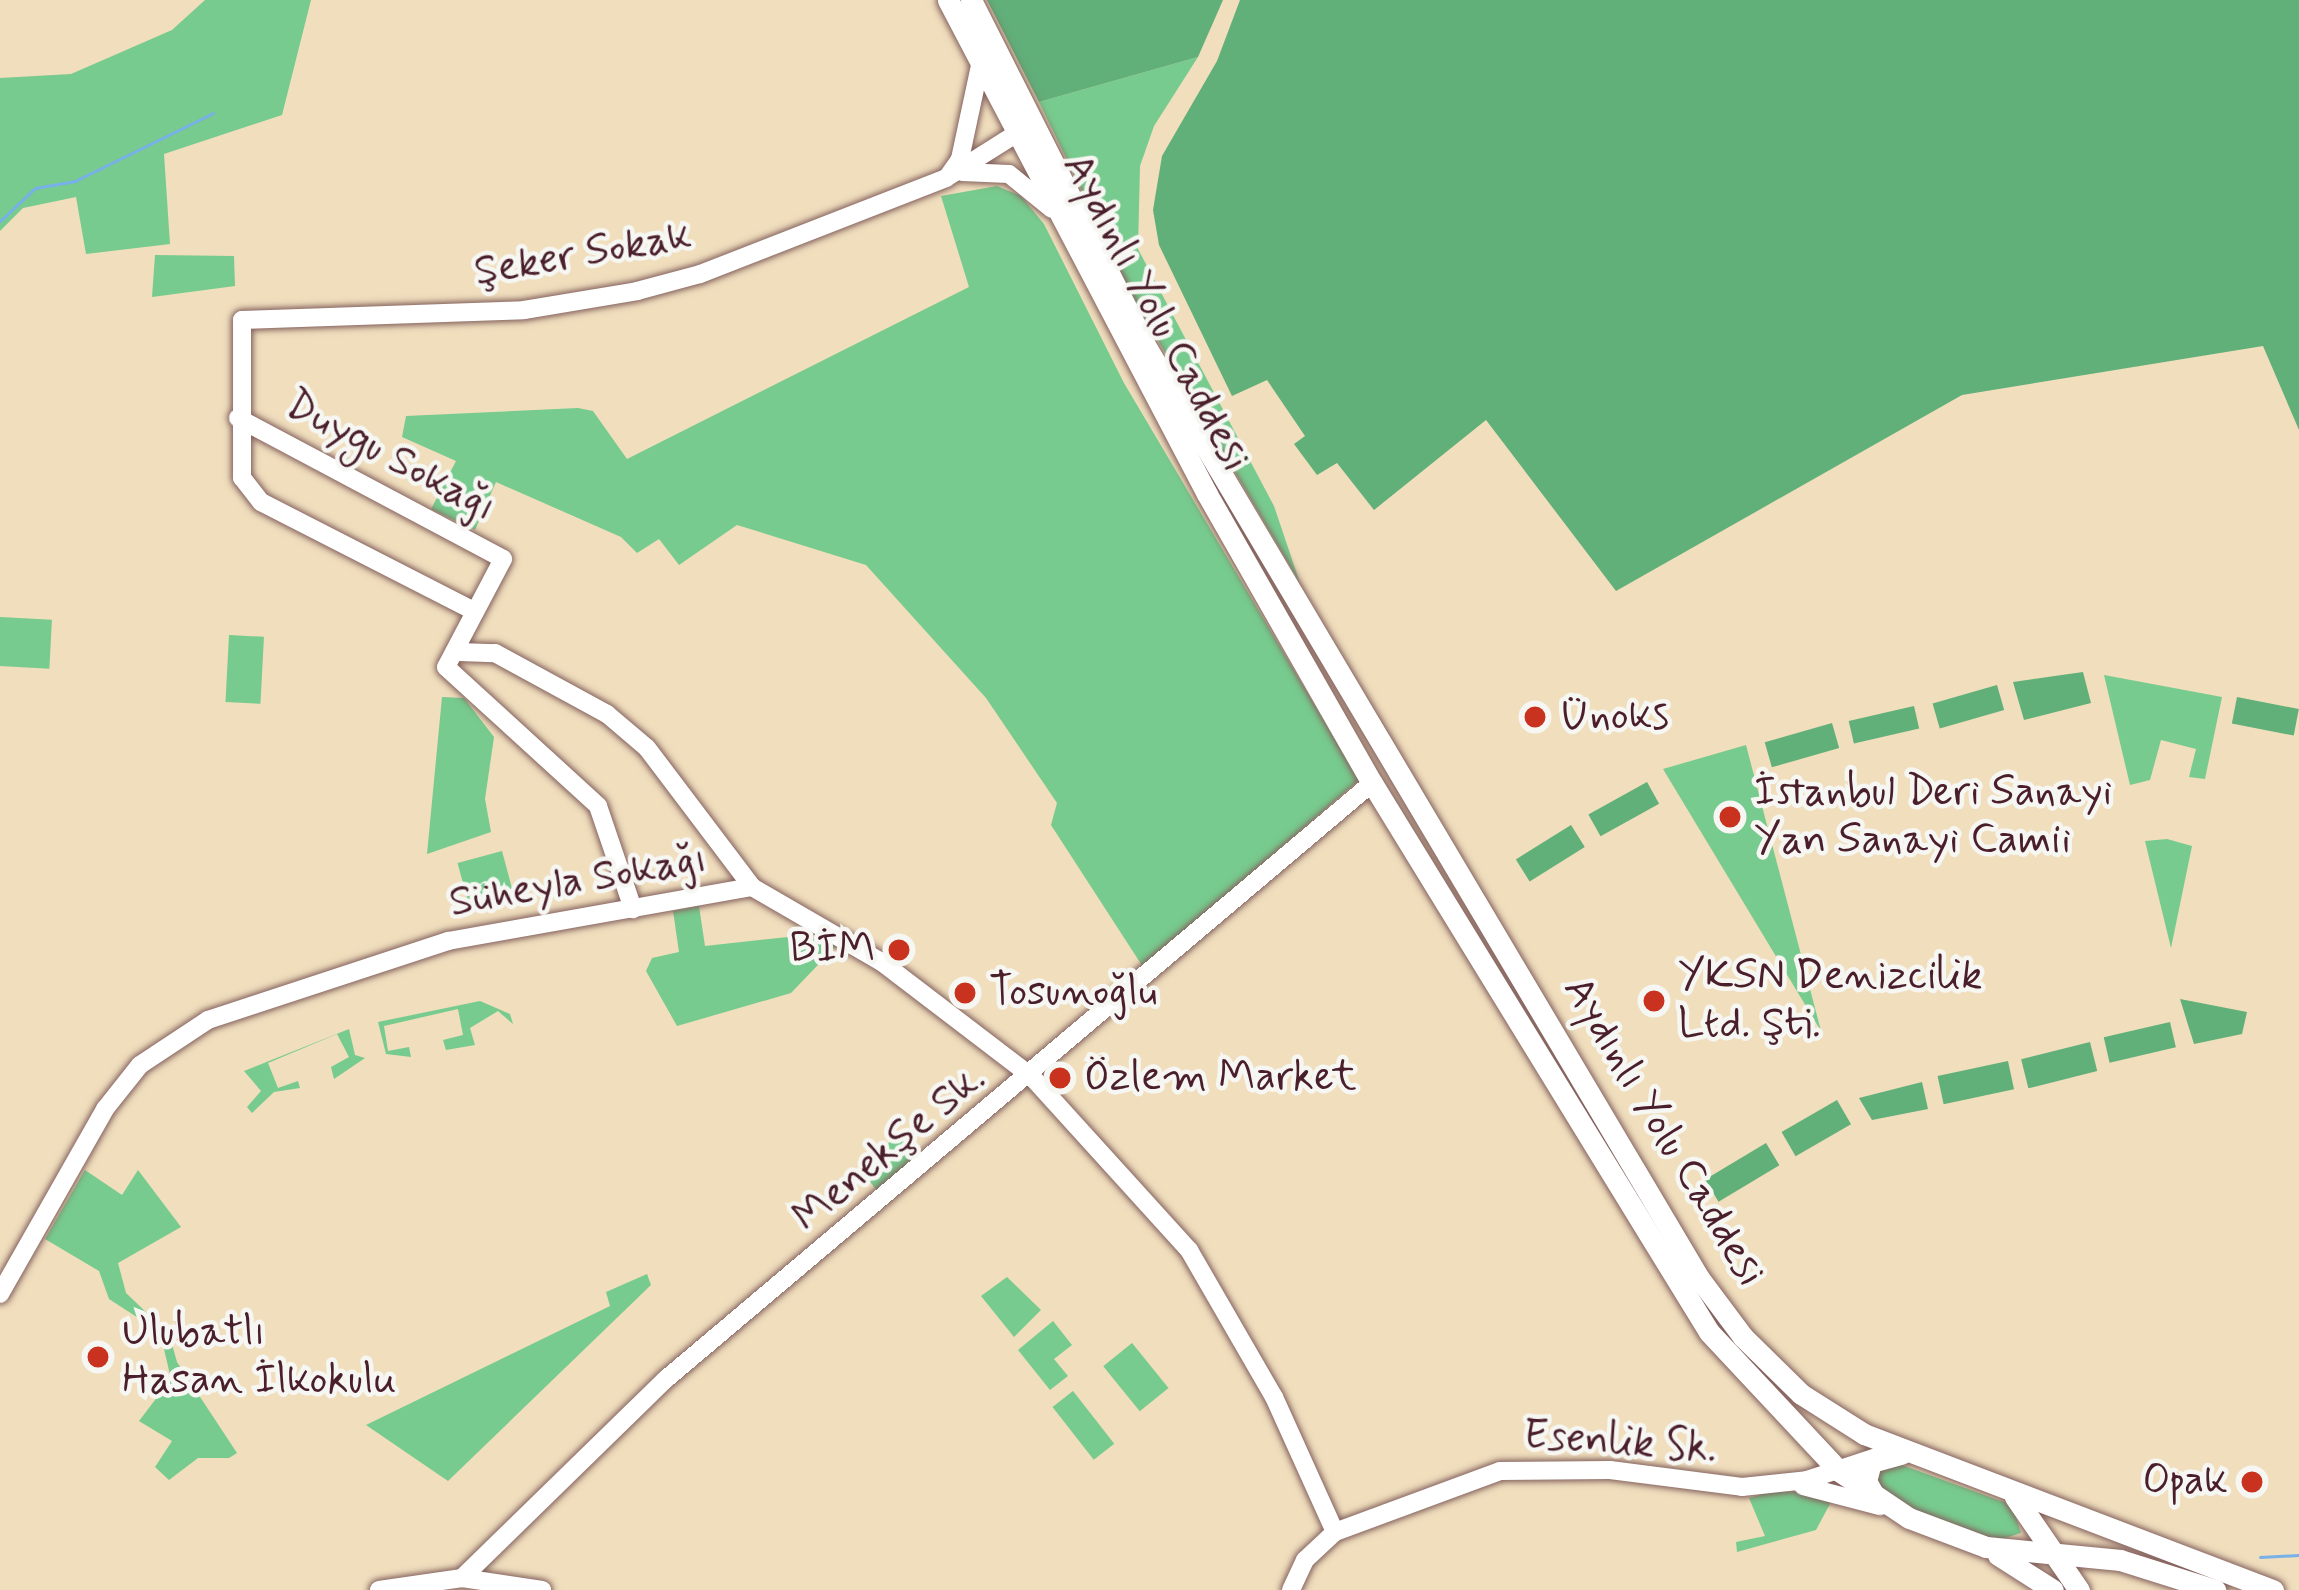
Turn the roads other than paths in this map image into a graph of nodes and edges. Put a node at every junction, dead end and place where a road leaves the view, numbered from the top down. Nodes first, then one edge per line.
1 (948, 0) edge
2 (971, 0) edge
3 (981, 61) junction
4 (1025, 106) junction
5 (967, 130) junction
6 (1009, 141) junction
7 (946, 178) junction
8 (1055, 211) junction
9 (242, 320) joint
10 (238, 418) junction
11 (474, 611) junction
12 (453, 659) junction
13 (1394, 769) junction
14 (1372, 784) junction
15 (752, 887) junction
16 (633, 909) junction
17 (1032, 1078) junction
18 (0, 1294) edge
19 (1805, 1437) junction
20 (1879, 1456) junction
21 (1913, 1457) junction
22 (1839, 1471) junction
23 (1791, 1482) junction
24 (1768, 1484) junction
25 (2013, 1496) junction
26 (1879, 1502) junction
27 (2030, 1514) junction
28 (1909, 1518) junction
29 (1335, 1532) junction
30 (1941, 1533) junction
31 (2002, 1551) junction
32 (2055, 1553) junction
33 (2120, 1560) junction
34 (462, 1578) junction
35 (380, 1590) edge
36 (542, 1590) edge
37 (1291, 1590) edge
38 (2053, 1590) edge
39 (2082, 1590) edge
40 (2215, 1590) edge
41 (2273, 1590) edge

1 - 3 main road, Aydınlı Yolu Caddesi
2 - 4 main road, Aydınlı Yolu Caddesi
3 - 5 street
3 - 6 main road, Aydınlı Yolu Caddesi
4 - 6 street
4 - 13 main road, Aydınlı Yolu Caddesi
5 - 6 street
5 - 7 street
6 - 7 street, Şeker Sokak
6 - 8 main road, Aydınlı Yolu Caddesi
7 - 8 street
7 - 9 street, Şeker Sokak
8 - 14 main road, Aydınlı Yolu Caddesi
9 - 10 street, Duygu Sokağı
10 - 11 street
10 - 11 street, Duygu Sokağı
11 - 12 street, Duygu Sokağı
12 - 15 street
12 - 16 street
13 - 14 main road
13 - 21 main road, Aydınlı Yolu Caddesi
14 - 17 street, Menekşe Sk.
14 - 19 main road, Aydınlı Yolu Caddesi
15 - 16 street, Süheyla Sokağı
15 - 17 street, Süheyla Sokağı
16 - 18 street, Süheyla Sokağı
17 - 29 street, Süheyla Sokağı
17 - 34 street, Menekşe Sk.
19 - 22 main road, Aydınlı Yolu Caddesi
19 - 23 street
20 - 21 main road
20 - 22 street, Esenlik Sk.
20 - 26 main road
21 - 25 main road, Aydınlı Yolu Caddesi
22 - 23 street, Esenlik Sk.
22 - 26 main road, Aydınlı Yolu Caddesi
23 - 24 street, Esenlik Sk.
24 - 28 street, Esenlik Sk.
24 - 29 street, Esenlik Sk.
25 - 27 main road
25 - 41 main road, Aydınlı Yolu Caddesi
26 - 28 main road, Aydınlı Yolu Caddesi
27 - 31 main road
27 - 32 main road
28 - 30 main road, Aydınlı Yolu Caddesi
29 - 37 street
30 - 31 main road, Aydınlı Yolu Caddesi
30 - 38 main road
31 - 32 main road, Aydınlı Yolu Caddesi
32 - 33 main road, Aydınlı Yolu Caddesi
32 - 39 main road
33 - 39 main road
33 - 40 main road, Aydınlı Yolu Caddesi
34 - 35 street
34 - 36 street

